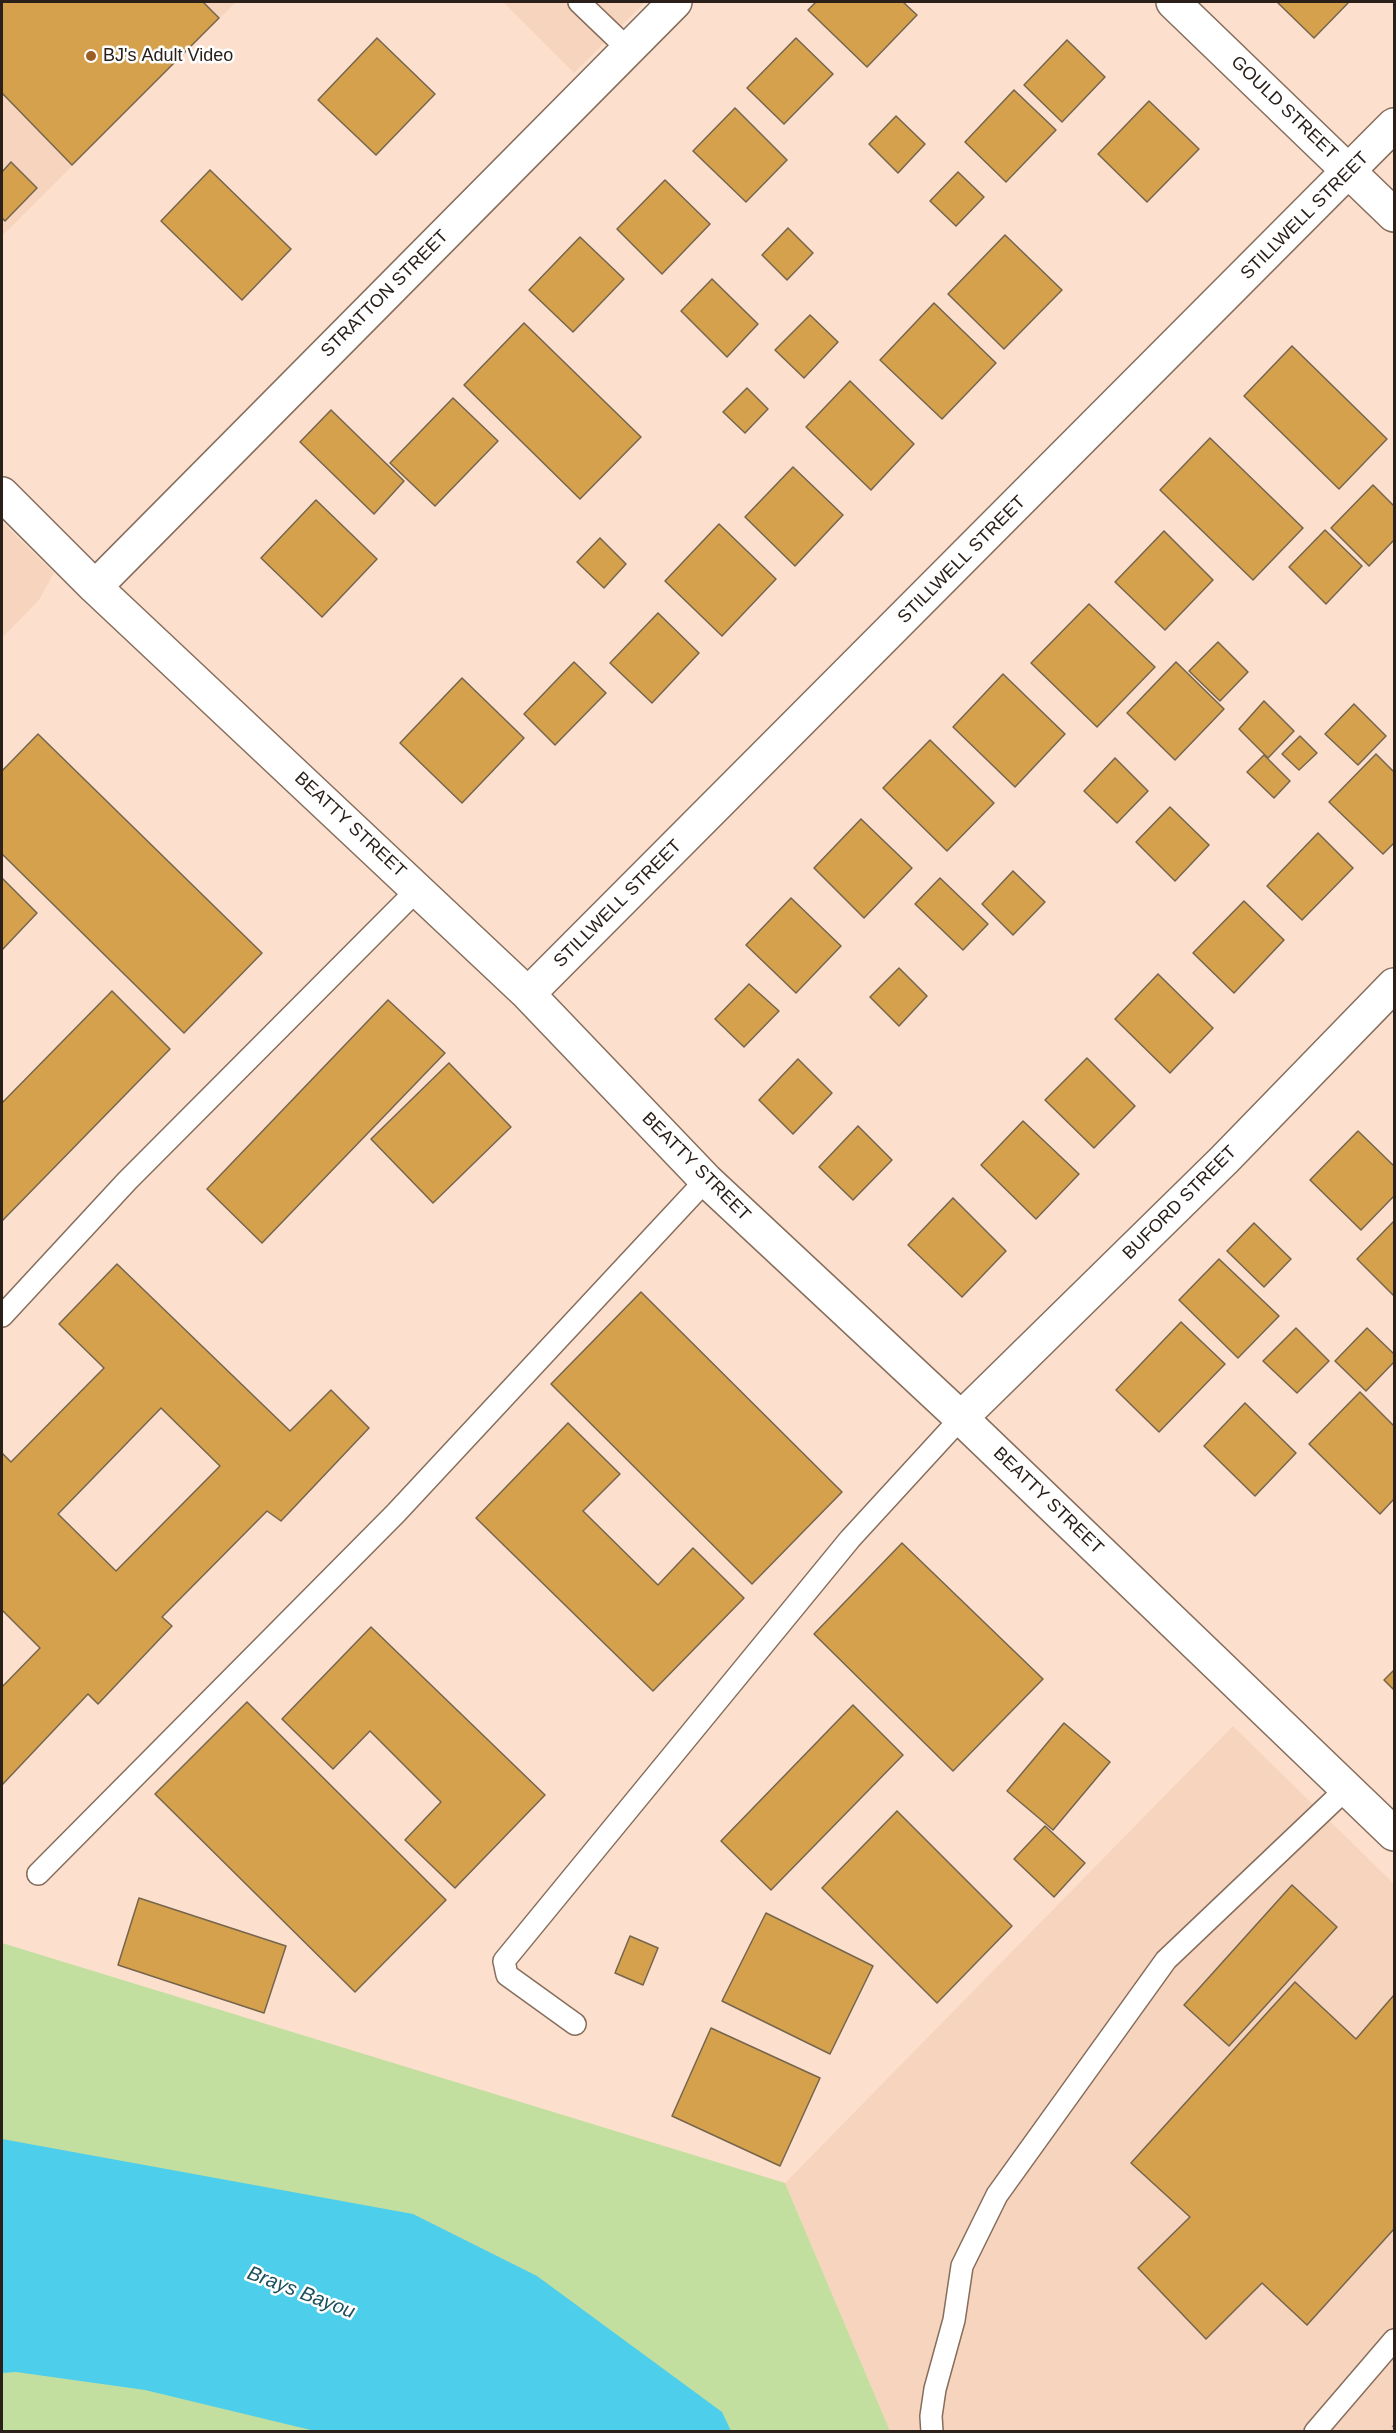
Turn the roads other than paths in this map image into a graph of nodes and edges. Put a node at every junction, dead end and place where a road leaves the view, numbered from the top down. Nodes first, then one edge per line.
1 (579, 2) edge
2 (675, 2) edge
3 (1173, 2) edge
4 (628, 49) junction
5 (1395, 125) edge
6 (1350, 172) junction
7 (1395, 215) edge
8 (2, 494) edge
9 (95, 587) junction
10 (418, 889) junction
11 (528, 994) junction
12 (1390, 997) edge
13 (706, 1180) junction
14 (2, 1316) edge
15 (961, 1418) junction
16 (1347, 1788) junction
17 (1395, 1834) edge
18 (38, 1874) dead end
19 (575, 2024) dead end
20 (1395, 2340) edge
21 (932, 2432) edge
22 (1315, 2432) edge

1 - 4 lane
2 - 4 street, STRATTON STREET
3 - 6 street, GOULD STREET
4 - 9 street, STRATTON STREET
5 - 6 street, STILLWELL STREET
6 - 7 street, GOULD STREET
6 - 11 street, STILLWELL STREET
8 - 9 street, BEATTY STREET
9 - 10 street, BEATTY STREET
10 - 11 street, BEATTY STREET
10 - 14 lane
11 - 13 street, BEATTY STREET
12 - 15 street, BUFORD STREET
13 - 15 street, BEATTY STREET
13 - 18 lane
15 - 16 street, BEATTY STREET
15 - 19 lane
16 - 17 street, BEATTY STREET
16 - 21 lane
20 - 22 lane

